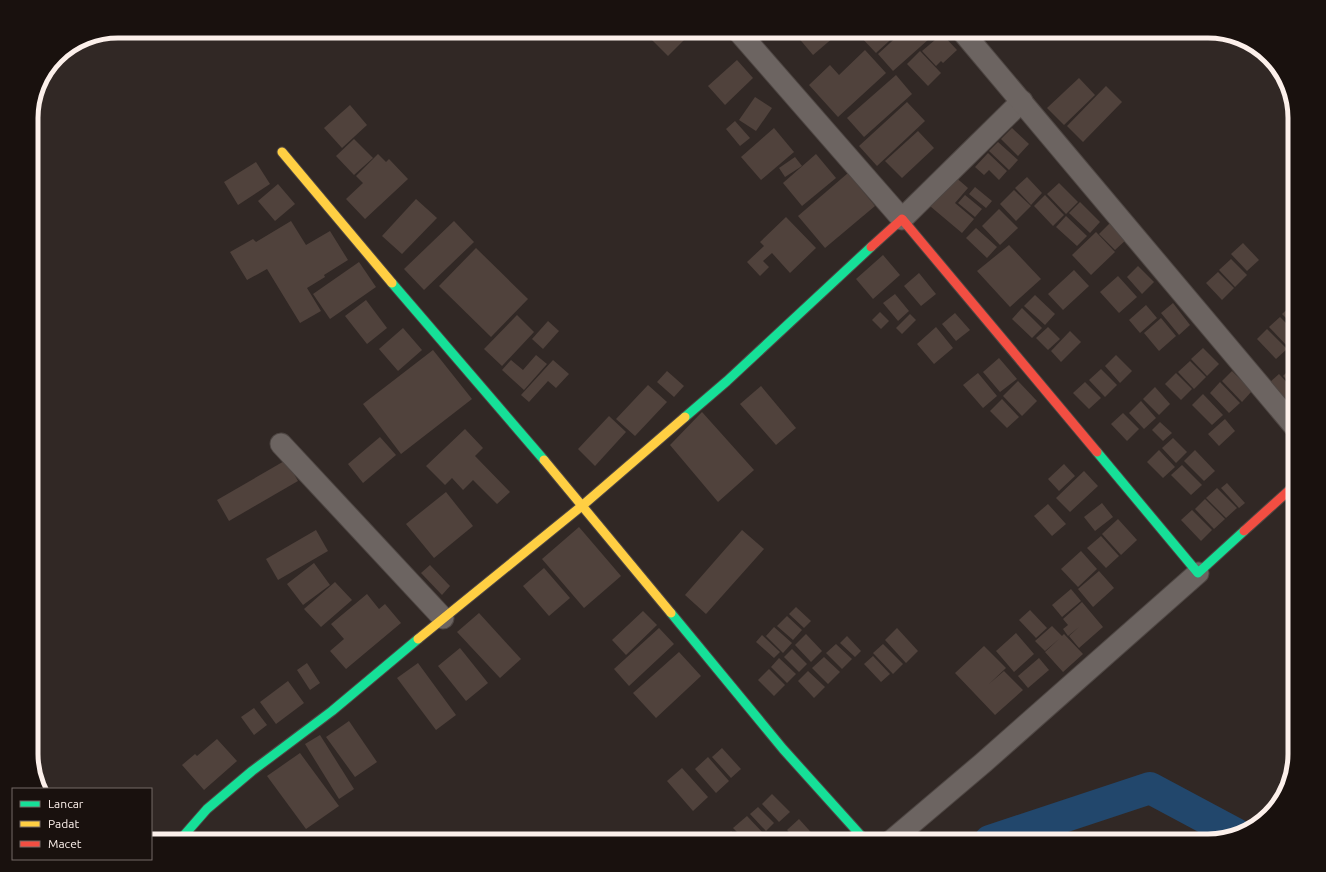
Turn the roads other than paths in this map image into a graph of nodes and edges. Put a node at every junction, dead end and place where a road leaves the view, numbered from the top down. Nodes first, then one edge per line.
1 (744, 38) edge
2 (968, 38) edge
3 (1022, 101) junction
4 (282, 152) dead end
5 (902, 219) junction
6 (1288, 419) edge
7 (281, 444) dead end
8 (1288, 491) edge
9 (583, 505) junction
10 (1198, 573) junction
11 (443, 618) junction
12 (184, 834) edge
13 (860, 834) edge
14 (899, 834) edge

1 - 5 street
2 - 3 street
3 - 5 street
3 - 6 street
4 - 9 street
5 - 9 street
5 - 10 street
7 - 11 street
8 - 10 street
9 - 11 street
9 - 13 street
10 - 14 street
11 - 12 street

